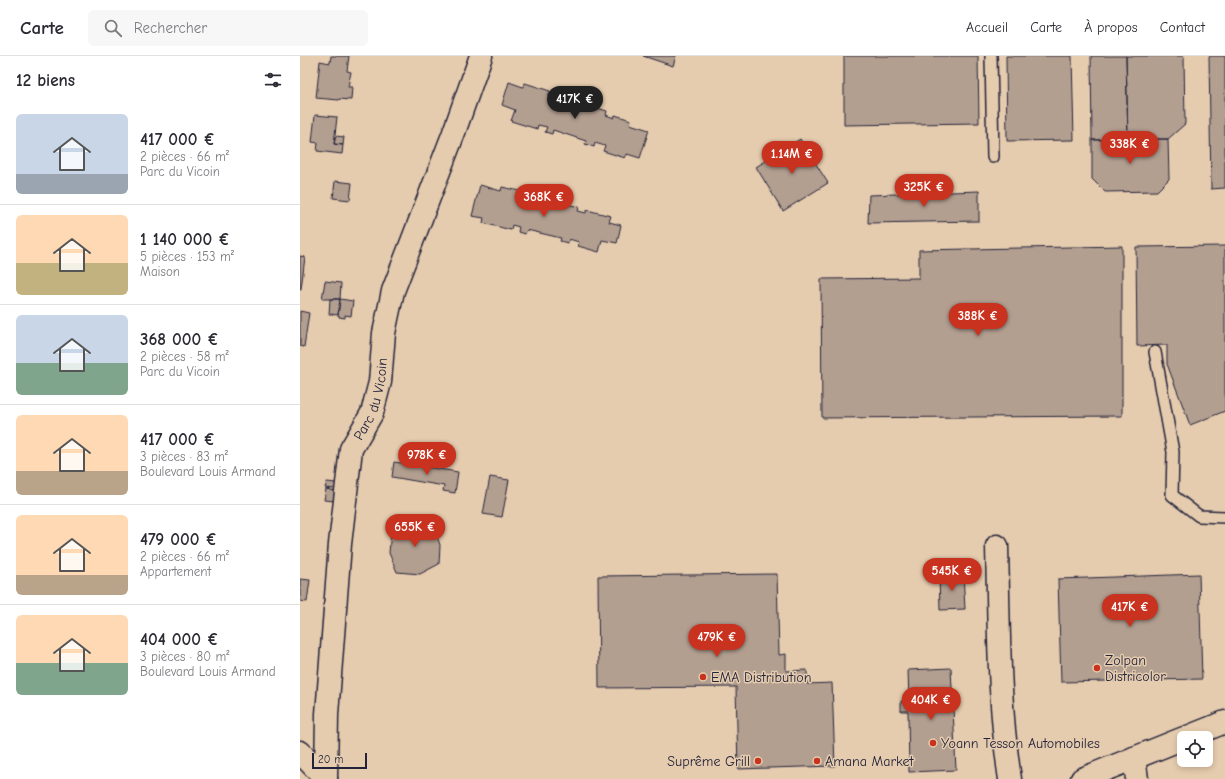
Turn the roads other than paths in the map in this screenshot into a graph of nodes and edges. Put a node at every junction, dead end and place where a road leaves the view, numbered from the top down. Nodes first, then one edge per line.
1 (481, 56) edge
2 (991, 56) edge
3 (993, 157) dead end
4 (1155, 352) dead end
5 (1225, 517) edge
6 (997, 546) dead end
7 (1225, 722) edge
8 (1202, 731) edge
9 (1177, 743) edge
10 (300, 752) edge
11 (1136, 769) edge
12 (326, 779) edge
13 (1010, 779) edge
14 (1082, 779) edge

1 - 12 street, Parc du Vicoin
2 - 3 lane
4 - 5 lane
6 - 13 street
7 - 8 street
9 - 11 street
10 - 12 street
11 - 14 street

